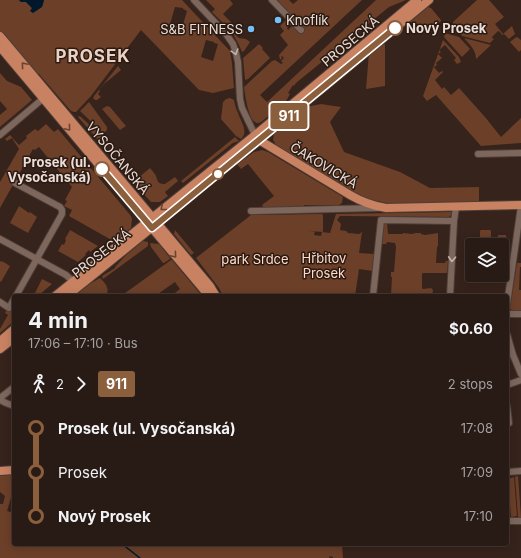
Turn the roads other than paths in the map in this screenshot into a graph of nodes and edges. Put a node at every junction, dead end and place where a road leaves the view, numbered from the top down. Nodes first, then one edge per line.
1 (194, 0) edge
2 (272, 0) edge
3 (417, 0) edge
4 (429, 0) edge
5 (294, 23) junction
6 (289, 28) dead end
7 (301, 30) dead end
8 (0, 36) edge
9 (0, 47) edge
10 (46, 96) junction
11 (0, 135) edge
12 (257, 137) junction
13 (521, 153) edge
14 (478, 154) dead end
15 (15, 183) dead end
16 (521, 206) edge
17 (456, 207) junction
18 (386, 208) junction
19 (251, 211) dead end
20 (454, 221) junction
21 (152, 223) junction
22 (0, 239) edge
23 (36, 258) junction
24 (76, 284) junction
25 (17, 294) edge
26 (58, 294) edge
27 (68, 294) edge
28 (207, 294) edge
29 (215, 294) edge
30 (373, 294) edge
31 (450, 294) edge
32 (508, 294) edge
33 (0, 302) edge
34 (12, 303) edge
35 (509, 314) edge
36 (521, 314) edge
37 (12, 331) edge
38 (0, 340) edge
39 (12, 340) edge
40 (509, 342) edge
41 (0, 349) edge
42 (521, 374) edge
43 (521, 380) edge
44 (509, 384) edge
45 (12, 389) edge
46 (0, 399) edge
47 (12, 405) edge
48 (12, 470) edge
49 (0, 471) edge
50 (521, 471) edge
51 (509, 472) edge
52 (521, 520) edge
53 (509, 521) edge

1 -> 12 street
2 - 5 street
3 - 12 main road, PROSECKÁ
4 - 12 main road, PROSECKÁ
5 - 6 street
5 - 7 street
10 -> 8 main road, VYSOČANSKÁ
9 - 10 main road, VYSOČANSKÁ
10 - 11 street
10 - 21 main road, VYSOČANSKÁ
12 - 18 main road, ČAKOVICKÁ
12 - 21 main road, PROSECKÁ
13 - 14 street
15 - 23 street
16 - 17 main road, ČAKOVICKÁ
16 - 32 street
17 - 18 main road, ČAKOVICKÁ
17 - 20 street
18 - 19 street, ČAKOVICKÁ
20 - 30 street
20 -> 31 street
21 - 24 main road, PROSECKÁ
21 -> 28 main road, VYSOČANSKÁ
21 - 29 main road, VYSOČANSKÁ
22 - 23 street
23 - 24 street
23 - 25 street
24 - 26 main road, PROSECKÁ
24 - 27 main road, PROSECKÁ
33 - 34 street
35 - 36 street
37 - 38 main road
39 - 41 main road
40 - 42 street
43 - 44 street
45 - 46 street
46 - 47 street
48 - 49 main road
50 - 51 street
52 - 53 street

